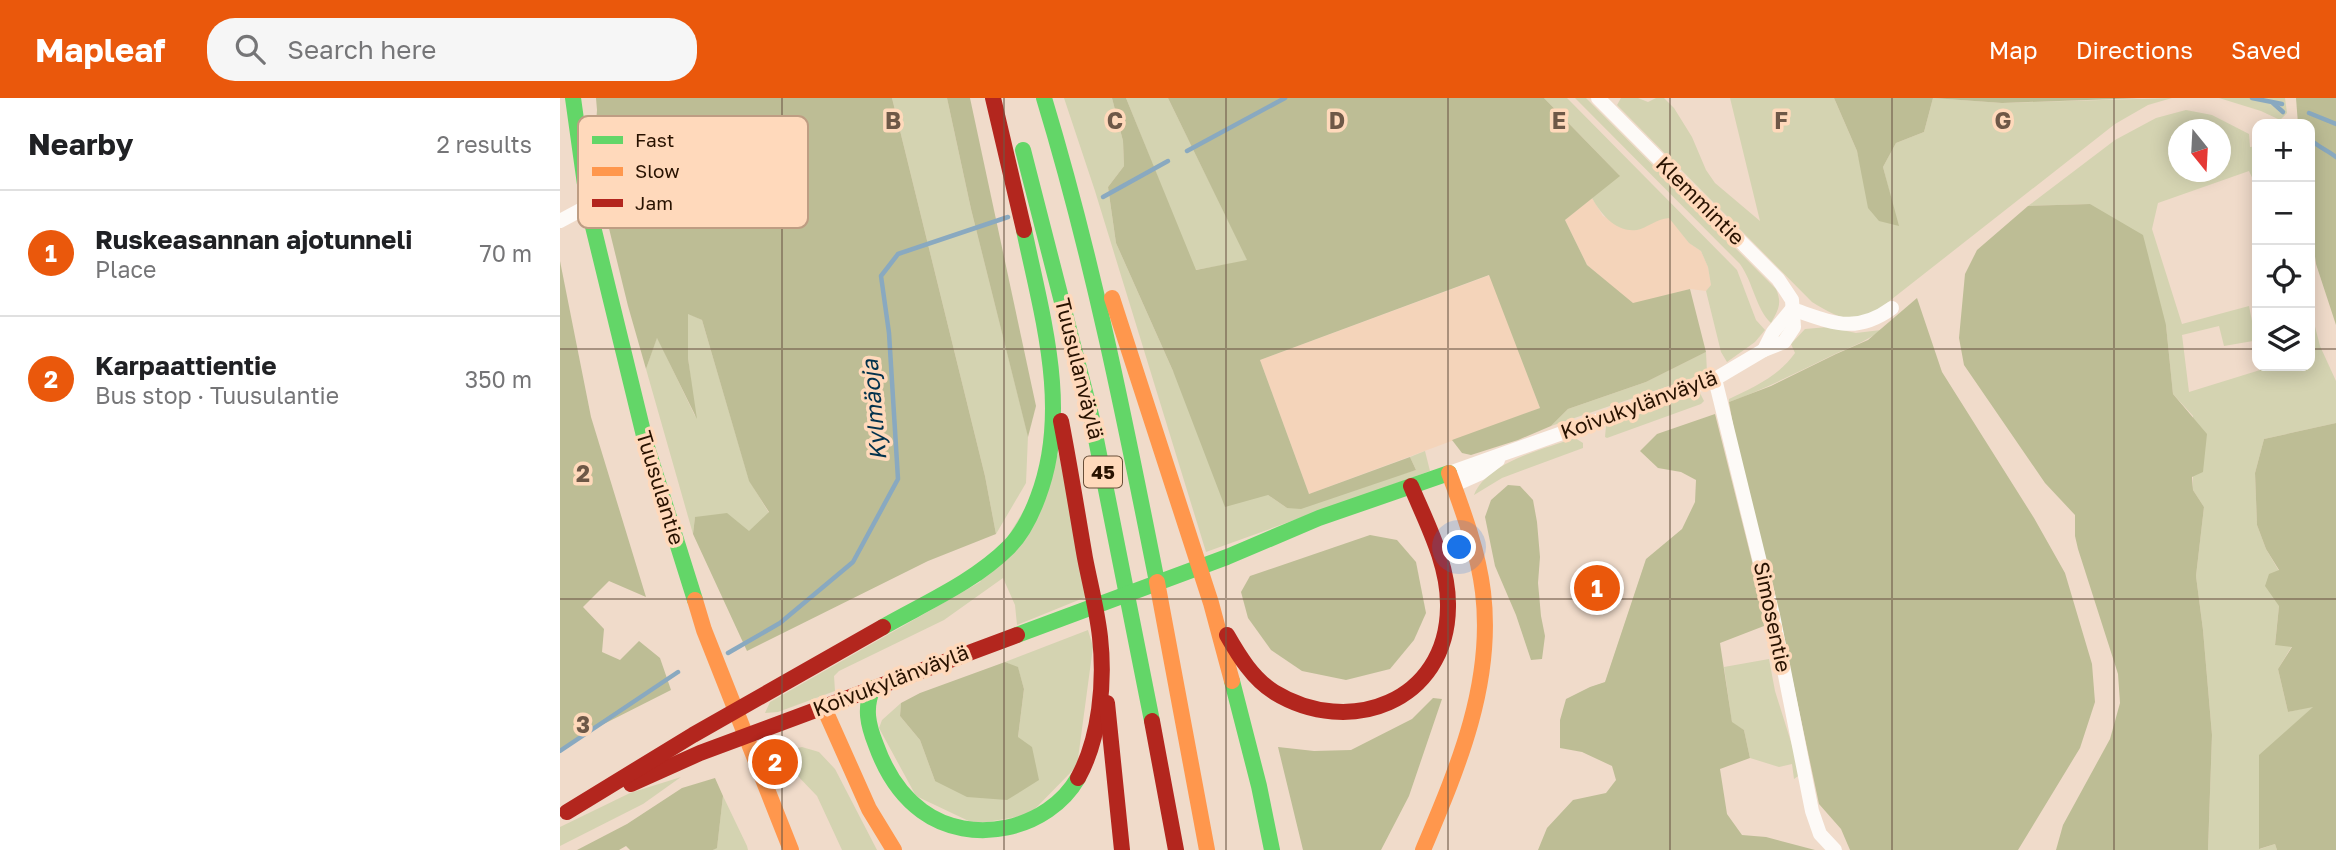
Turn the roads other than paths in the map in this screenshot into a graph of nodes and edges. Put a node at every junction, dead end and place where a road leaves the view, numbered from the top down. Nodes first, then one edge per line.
1 (993, 98) edge
2 (1009, 98) edge
3 (1044, 98) edge
4 (1598, 98) edge
5 (573, 103) edge
6 (1052, 122) junction
7 (578, 137) edge
8 (578, 211) edge
9 (560, 221) edge
10 (593, 228) edge
11 (1892, 308) dead end
12 (1792, 309) junction
13 (1052, 378) junction
14 (1714, 379) junction
15 (1451, 479) junction
16 (1413, 492) junction
17 (1211, 603) junction
18 (1101, 649) junction
19 (873, 688) junction
20 (824, 708) junction
21 (564, 814) edge
22 (791, 850) edge
23 (894, 850) edge
24 (1122, 850) edge
25 (1175, 850) edge
26 (1207, 850) edge
27 (1272, 850) edge
28 (1423, 850) edge
29 (1835, 850) edge

1 - 13 main road
2 - 25 main road, Tuusulanväylä / 45
3 - 6 main road, Tuusulanväylä / 45
4 - 12 street, Klemmintie
5 - 7 main road, Tuusulantie
6 - 17 main road
6 - 26 main road, Tuusulanväylä / 45
8 - 9 street
10 - 22 main road, Tuusulantie
11 - 12 street
12 - 14 street, Koivukylänväylä
13 - 18 main road
13 - 21 main road
14 - 15 street, Koivukylänväylä
14 - 29 street, Simosentie
15 - 16 main road, Koivukylänväylä
15 - 28 main road
16 - 17 main road
16 - 19 main road, Koivukylänväylä
17 - 27 main road
18 - 19 main road
18 - 24 main road
19 - 20 main road, Koivukylänväylä
20 - 21 main road, Koivukylänväylä
20 - 23 main road

